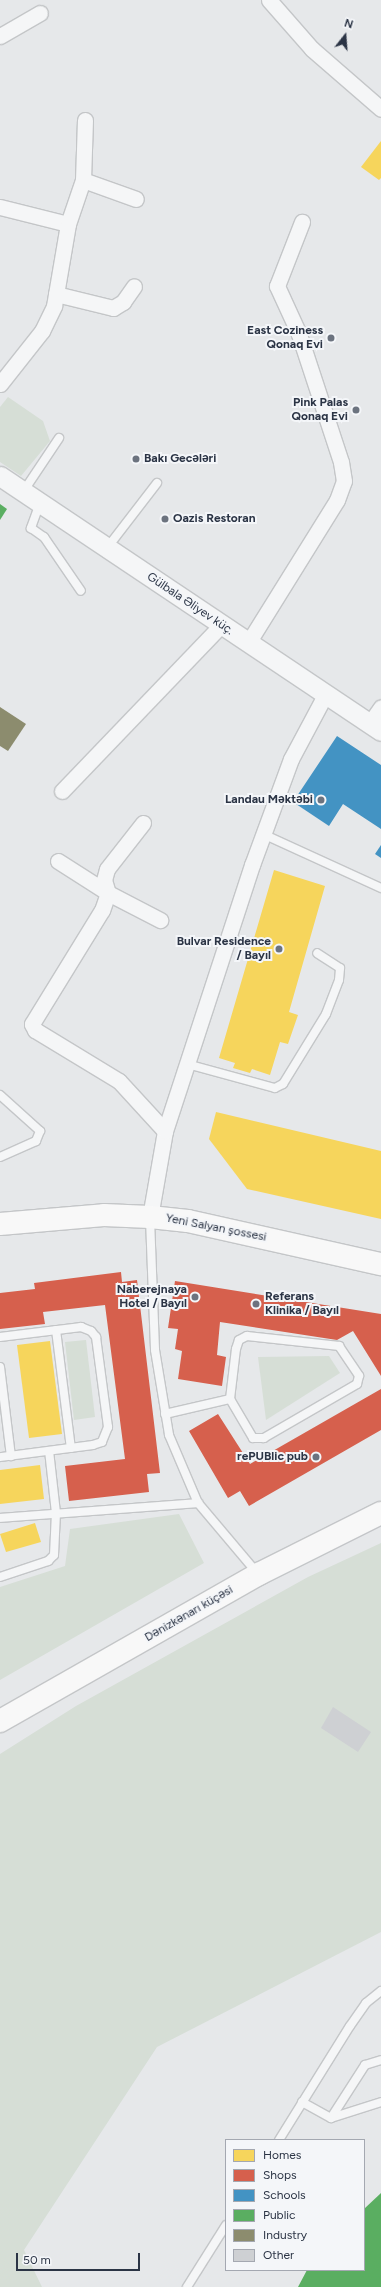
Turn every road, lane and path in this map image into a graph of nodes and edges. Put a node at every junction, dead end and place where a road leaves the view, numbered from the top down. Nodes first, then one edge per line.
1 (269, 0) edge
2 (40, 13) dead end
3 (0, 36) edge
4 (381, 110) edge
5 (86, 120) dead end
6 (83, 180) junction
7 (136, 199) dead end
8 (0, 207) edge
9 (302, 222) dead end
10 (68, 224) junction
11 (134, 286) dead end
12 (56, 294) junction
13 (0, 384) edge
14 (59, 438) dead end
15 (0, 476) edge
16 (157, 483) dead end
17 (23, 492) junction
18 (40, 504) junction
19 (107, 548) junction
20 (81, 591) dead end
21 (221, 625) junction
22 (248, 643) junction
23 (324, 695) junction
24 (381, 707) edge
25 (376, 727) edge
26 (62, 791) dead end
27 (142, 823) dead end
28 (263, 834) junction
29 (58, 861) dead end
30 (381, 888) edge
31 (108, 893) junction
32 (160, 920) dead end
33 (317, 953) dead end
34 (187, 1064) junction
35 (0, 1095) edge
36 (165, 1131) junction
37 (0, 1157) edge
38 (150, 1217) junction
39 (0, 1224) edge
40 (381, 1264) edge
41 (56, 1330) junction
42 (0, 1337) edge
43 (0, 1367) edge
44 (230, 1399) junction
45 (165, 1414) junction
46 (70, 1448) junction
47 (49, 1451) junction
48 (11, 1456) junction
49 (0, 1457) edge
50 (198, 1503) junction
51 (56, 1513) junction
52 (381, 1513) edge
53 (0, 1518) edge
54 (259, 1574) junction
55 (0, 1577) edge
56 (0, 1721) edge
57 (381, 1991) edge
58 (381, 2060) edge
59 (302, 2102) junction
60 (381, 2102) edge
61 (331, 2118) junction
62 (280, 2139) edge
63 (225, 2227) edge
64 (187, 2287) edge

1 - 4 street
2 - 3 street
5 - 6 street
6 - 7 street
6 - 10 street
8 - 10 street
9 - 22 street
10 - 12 street
11 - 12 street
12 - 13 street
14 - 17 lane
15 - 17 street, Gülbala Əliyev küç.
16 - 19 lane
17 - 18 street, Gülbala Əliyev küç.
18 - 19 street, Gülbala Əliyev küç.
18 - 20 lane
19 - 21 street, Gülbala Əliyev küç.
21 - 22 street, Gülbala Əliyev küç.
21 - 26 street
22 - 23 street, Gülbala Əliyev küç.
23 - 25 street, Gülbala Əliyev küç.
23 - 28 street
24 - 25 street
27 - 31 street
28 - 30 lane
28 - 34 street
29 - 31 street
31 - 32 street
31 - 36 street
33 - 34 lane
34 - 36 street
35 - 37 lane
36 - 38 street
38 - 39 highway, Yeni Salyan şossesi
38 - 40 highway, Yeni Salyan şossesi
38 - 45 lane
41 - 42 lane
41 - 46 lane
41 - 46 lane
43 - 48 lane
44 - 44 lane
44 - 45 lane
45 - 50 lane
46 - 47 lane
47 - 48 lane
47 - 51 lane
48 - 49 lane
50 - 51 lane
50 - 54 lane
51 - 53 lane
51 - 55 lane
52 - 54 highway, Dənizkənarı küçəsi
54 - 56 highway, Dənizkənarı küçəsi
57 - 59 lane
58 - 61 lane
59 - 61 lane
59 - 62 lane
60 - 61 lane
63 - 64 lane

